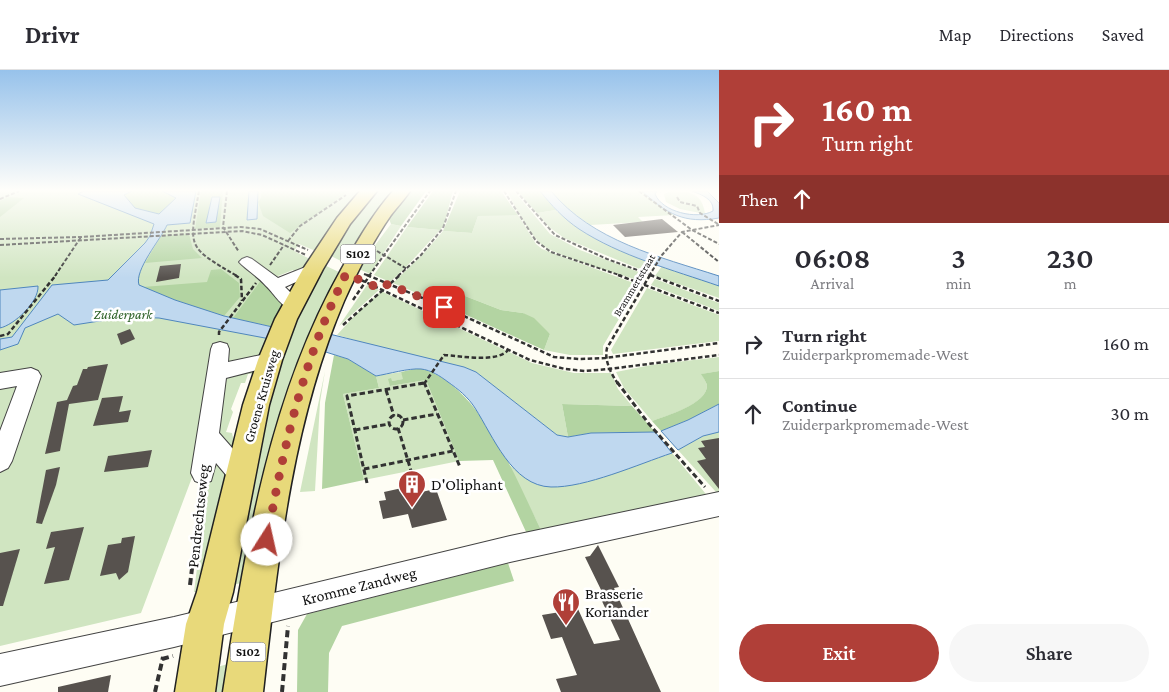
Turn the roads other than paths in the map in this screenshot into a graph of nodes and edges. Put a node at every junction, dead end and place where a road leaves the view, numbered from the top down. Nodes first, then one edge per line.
1 (345, 220) edge
2 (380, 220) edge
3 (247, 262) road end
4 (316, 265) junction
5 (276, 285) junction
6 (290, 312) junction
7 (219, 341) road end
8 (272, 354) junction
9 (216, 370) junction
10 (0, 381) edge
11 (207, 435) junction
12 (0, 461) edge
13 (203, 473) road end
14 (240, 474) junction
15 (713, 497) edge
16 (254, 612) junction
17 (205, 624) junction
18 (0, 670) edge
19 (251, 687) edge
20 (195, 692) edge

1 - 4 main road, Groene Kruisweg / S102
2 - 16 main road, S102
3 - 5 street
4 - 5 street
4 - 6 main road, Groene Kruisweg / S102
5 - 6 street
6 - 8 main road, Groene Kruisweg / S102
7 - 9 street, Pendrechtseweg
8 - 9 street
8 - 14 main road, Groene Kruisweg / S102
9 - 11 street, Pendrechtseweg
10 - 12 street
11 - 13 street, Pendrechtseweg
11 - 14 street, Pendrechtseweg
14 - 17 main road, Groene Kruisweg / S102
15 - 16 street, Kromme Zandweg
16 - 17 street, Kromme Zandweg
16 - 19 main road, S102
17 - 18 street, Kromme Zandweg
17 - 20 main road, S102

